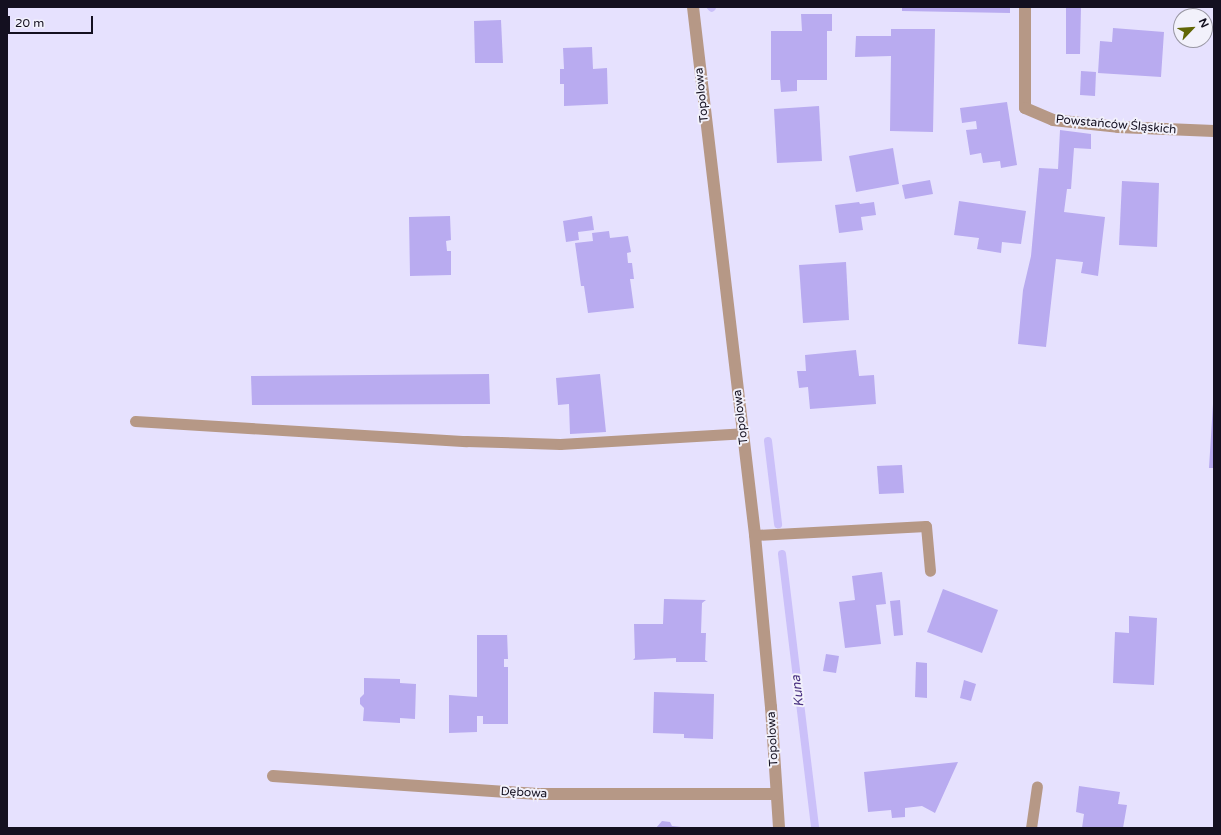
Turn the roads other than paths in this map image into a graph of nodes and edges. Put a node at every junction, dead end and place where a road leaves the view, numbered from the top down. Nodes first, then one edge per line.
1 (693, 7) edge
2 (1025, 7) edge
3 (1214, 131) edge
4 (135, 421) dead end
5 (743, 433) junction
6 (755, 535) junction
7 (930, 571) dead end
8 (273, 776) dead end
9 (1037, 786) dead end
10 (776, 794) junction
11 (779, 828) edge
12 (1030, 828) edge

1 - 5 street, Topolowa
2 - 3 street, Powstańców Śląskich
4 - 5 lane
5 - 6 street, Topolowa
6 - 7 lane
6 - 10 street, Topolowa
8 - 10 street, Dębowa
9 - 12 lane
10 - 11 street, Topolowa

